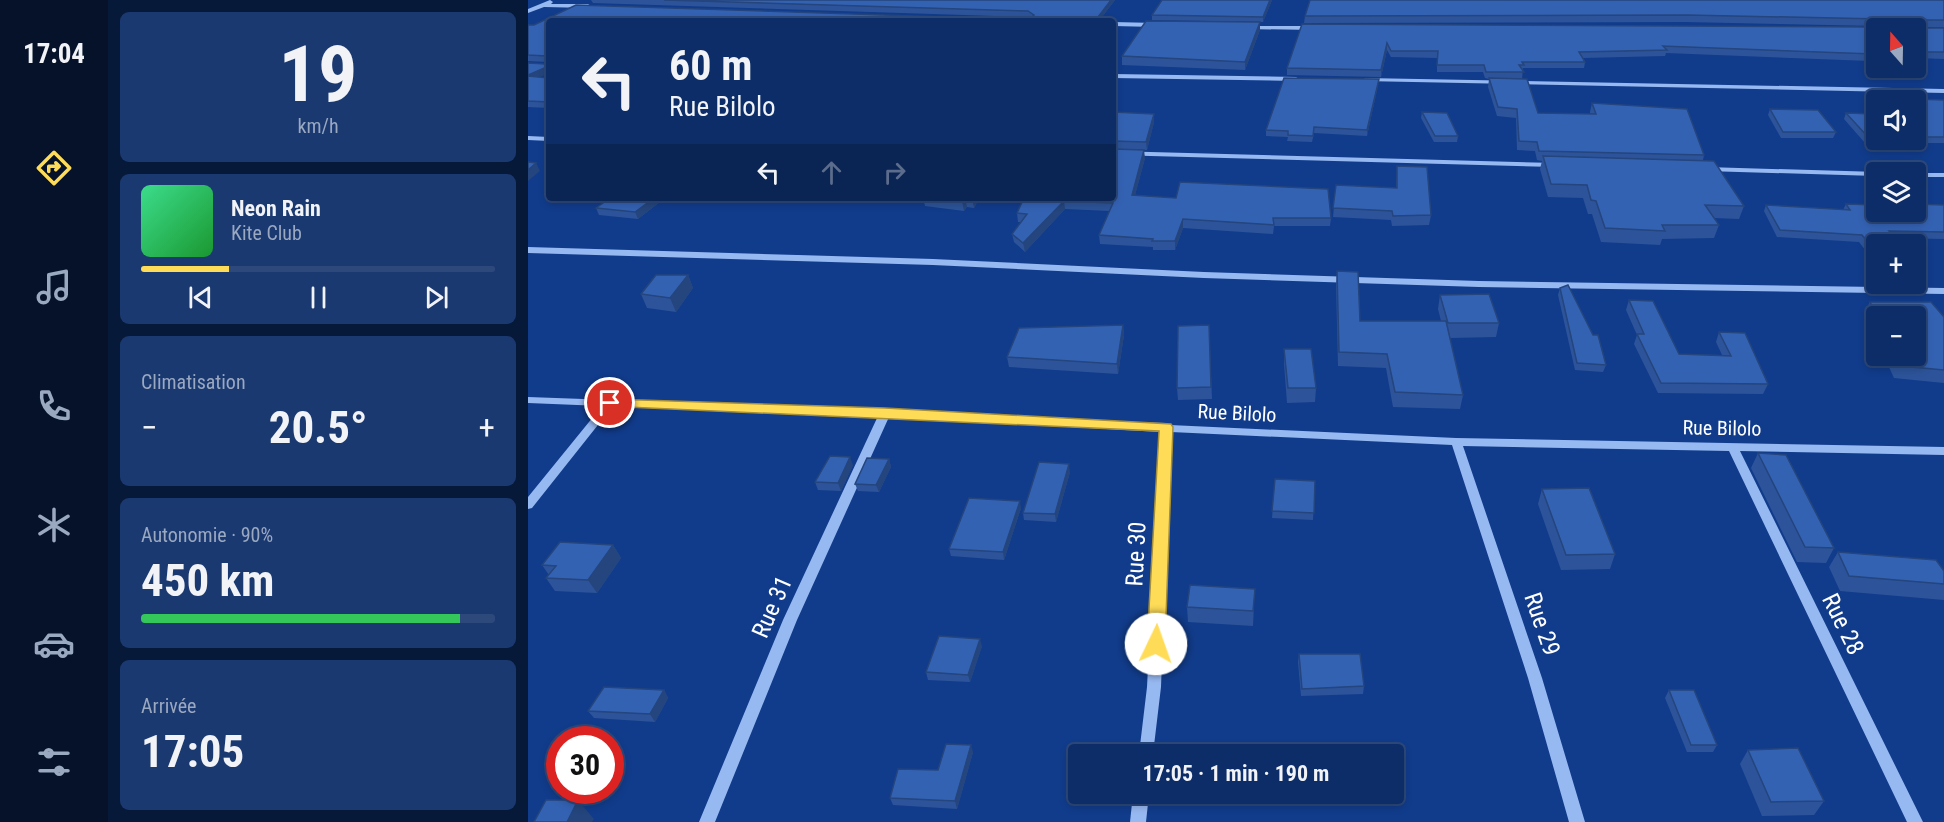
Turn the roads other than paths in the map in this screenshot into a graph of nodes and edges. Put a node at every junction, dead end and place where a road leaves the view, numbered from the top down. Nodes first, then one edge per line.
1 (556, 0) edge
2 (544, 5) junction
3 (599, 7) edge
4 (528, 11) edge
5 (1116, 24) edge
6 (1160, 25) edge
7 (1243, 28) edge
8 (1319, 28) edge
9 (1116, 76) edge
10 (1308, 79) edge
11 (1355, 80) edge
12 (1944, 91) edge
13 (528, 138) edge
14 (546, 139) edge
15 (1116, 153) edge
16 (1562, 165) edge
17 (1693, 169) edge
18 (1866, 174) edge
19 (1926, 175) edge
20 (1944, 175) edge
21 (528, 250) edge
22 (1944, 291) edge
23 (528, 400) edge
24 (610, 403) junction
25 (885, 413) junction
26 (1166, 427) junction
27 (1456, 442) junction
28 (1732, 446) junction
29 (1944, 451) edge
30 (528, 505) edge
31 (1147, 744) edge
32 (1141, 804) edge
33 (707, 822) edge
34 (1138, 822) edge
35 (1577, 822) edge
36 (1915, 822) edge

1 - 2 street
2 - 3 street
2 - 4 street
5 - 6 street
7 - 8 street
9 - 10 street
11 - 12 street
13 - 14 street
15 - 16 street
17 - 18 street
19 - 20 street
21 - 22 street
23 - 24 street, Rue Bilolo
24 - 25 street, Rue Bilolo
24 - 30 street
25 - 26 street, Rue Bilolo
25 - 33 street, Rue 31
26 - 27 street, Rue Bilolo
26 - 31 street, Rue 30
27 - 28 street, Rue Bilolo
27 - 35 street, Rue 29
28 - 29 street, Rue Bilolo
28 - 36 street, Rue 28
32 - 34 street

